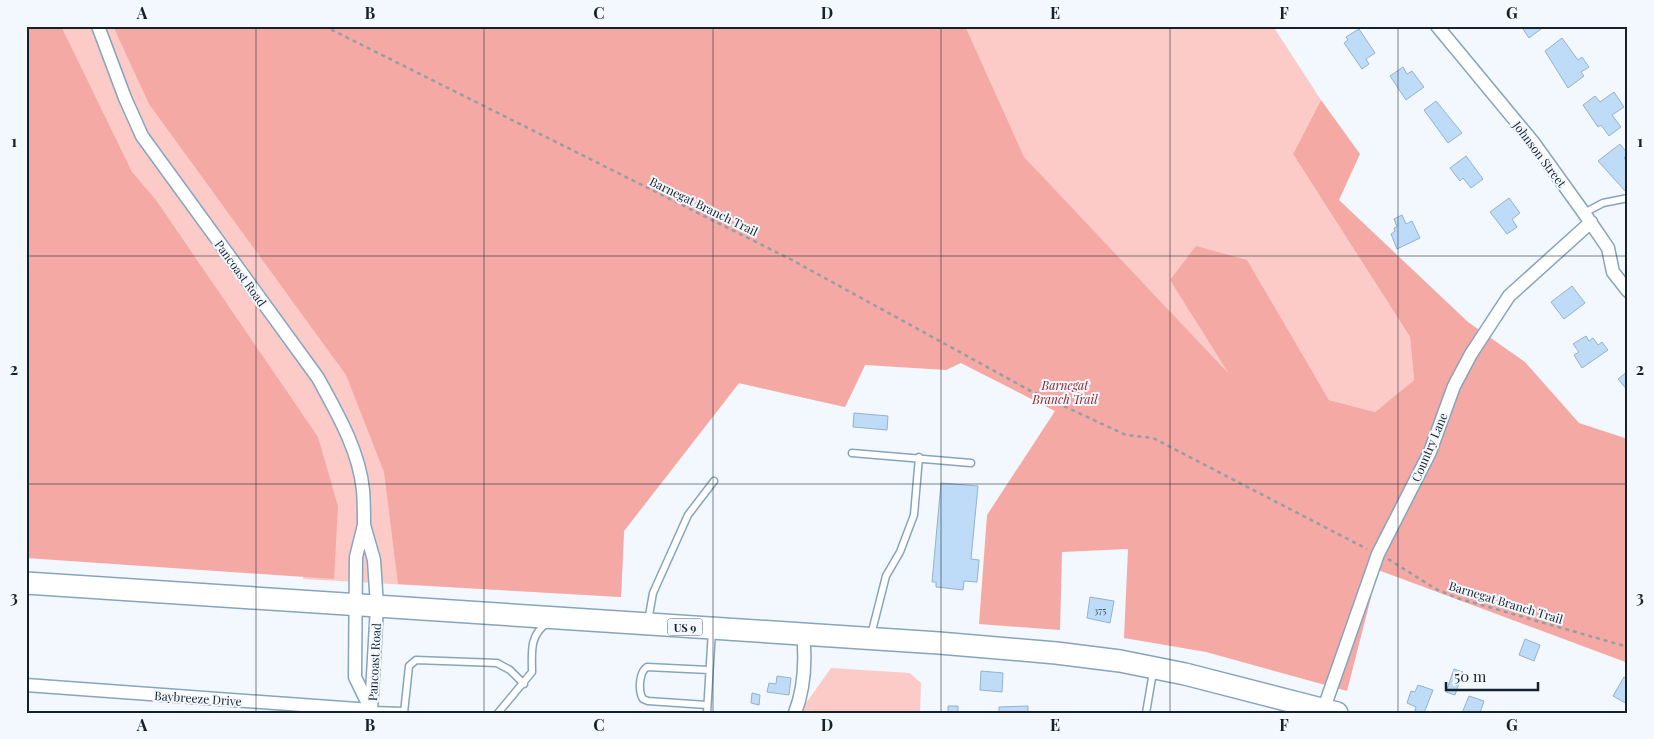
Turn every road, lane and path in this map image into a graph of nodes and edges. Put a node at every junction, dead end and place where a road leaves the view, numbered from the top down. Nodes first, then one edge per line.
1 (98, 26) edge
2 (324, 26) edge
3 (1437, 26) edge
4 (1628, 198) edge
5 (1588, 218) junction
6 (1628, 291) edge
7 (852, 452) dead end
8 (919, 457) junction
9 (971, 463) dead end
10 (714, 481) dead end
11 (364, 525) junction
12 (1369, 550) dead end
13 (1387, 558) dead end
14 (27, 584) edge
15 (367, 605) junction
16 (552, 618) junction
17 (647, 625) junction
18 (712, 629) junction
19 (803, 634) junction
20 (870, 638) junction
21 (1628, 647) edge
22 (1154, 668) junction
23 (709, 670) junction
24 (524, 684) junction
25 (26, 685) edge
26 (707, 705) junction
27 (1331, 711) edge
28 (371, 712) edge
29 (404, 712) edge
30 (498, 713) edge
31 (706, 713) edge
32 (795, 713) edge
33 (1146, 713) edge

1 - 11 street, Pancoast Road
2 - 12 path, Barnegat Branch Trail
3 - 5 street, Johnson Street
4 - 5 lane
5 - 6 street, Johnson Street
5 - 27 street, Country Lane
7 - 8 lane
8 - 9 lane
8 - 20 lane
10 - 17 lane
11 - 15 street, Pancoast Road
11 - 15 street, Pancoast Road
13 - 21 path, Barnegat Branch Trail
14 - 15 highway, US 9
15 - 16 highway, US 9
15 - 28 street, Pancoast Road
15 - 28 street, Pancoast Road
16 - 17 highway, US 9
16 - 24 lane
17 - 18 highway, US 9
18 - 19 highway, US 9
18 - 23 lane
19 - 20 highway, US 9
19 - 32 street
20 - 22 highway, US 9
22 - 27 highway, US 9
22 - 33 lane
23 - 26 lane
23 - 26 lane
24 - 29 lane
24 - 30 lane
25 - 28 street, Baybreeze Drive
26 - 31 lane
28 - 29 lane

